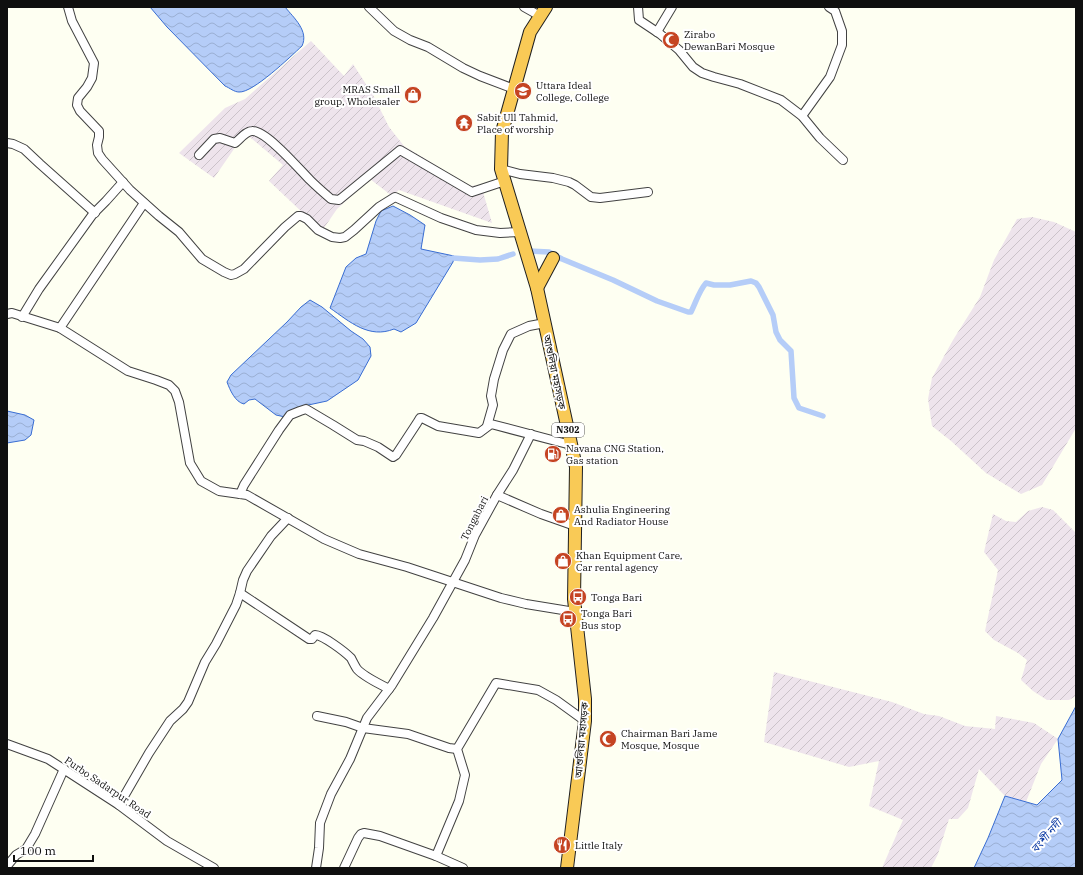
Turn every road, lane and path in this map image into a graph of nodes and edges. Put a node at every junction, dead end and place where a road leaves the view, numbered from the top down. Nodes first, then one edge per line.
1 (68, 7) edge
2 (369, 7) edge
3 (524, 7) edge
4 (638, 7) edge
5 (672, 7) edge
6 (829, 7) edge
7 (543, 12) edge
8 (657, 32) junction
9 (514, 89) junction
10 (802, 116) junction
11 (7, 143) edge
12 (199, 155) dead end
13 (843, 160) dead end
14 (501, 169) junction
15 (505, 181) junction
16 (123, 182) junction
17 (648, 192) dead end
18 (144, 203) junction
19 (95, 213) junction
20 (520, 232) junction
21 (553, 258) dead end
22 (537, 288) junction
23 (7, 314) edge
24 (22, 317) junction
25 (545, 324) junction
26 (60, 328) junction
27 (487, 426) junction
28 (531, 434) junction
29 (571, 445) junction
30 (240, 494) junction
31 (497, 495) junction
32 (288, 518) junction
33 (575, 526) junction
34 (452, 581) junction
35 (240, 593) junction
36 (575, 612) junction
37 (389, 689) junction
38 (318, 716) dead end
39 (585, 721) junction
40 (363, 728) junction
41 (7, 744) edge
42 (457, 749) junction
43 (64, 769) junction
44 (119, 805) junction
45 (436, 856) junction
46 (7, 866) edge
47 (214, 868) edge
48 (316, 868) edge
49 (344, 868) edge
50 (463, 868) edge
51 (567, 868) edge

1 - 16 street
2 - 9 street
3 - 7 street
4 - 8 street
5 - 8 street
6 - 10 street
7 - 9 highway, আশুলিয়া মহাসড়ক / N302
8 - 10 street
9 - 14 highway, আশুলিয়া মহাসড়ক / N302
10 - 13 street
11 - 19 street
12 - 15 street
14 - 15 highway, আশুলিয়া মহাসড়ক / N302
14 - 17 street
15 - 20 highway, আশুলিয়া মহাসড়ক / N302
16 - 18 street
16 - 19 street
18 - 20 street
18 - 26 street
19 - 24 street
20 - 22 highway, আশুলিয়া মহাসড়ক / N302
21 - 22 highway
22 - 25 highway, আশুলিয়া মহাসড়ক / N302
23 - 24 street
24 - 26 street
25 - 27 street
25 - 29 highway, আশুলিয়া মহাসড়ক / N302
26 - 30 street
27 - 28 street
27 - 30 street
28 - 29 street
28 - 31 street
29 - 33 highway, আশুলিয়া মহাসড়ক / N302
30 - 32 street
31 - 33 street, Tongabari
31 - 34 street, Tongabari
32 - 34 street
32 - 35 street
33 - 36 highway, আশুলিয়া মহাসড়ক / N302
34 - 36 street
34 - 37 street, Tongabari
35 - 37 street
35 - 44 street
36 - 39 highway, আশুলিয়া মহাসড়ক / N302
37 - 40 street, Tongabari
38 - 40 street
39 - 42 street
39 - 51 highway, আশুলিয়া মহাসড়ক / N302
40 - 42 street
40 - 48 street, Tongabari
41 - 43 street, Purbo Sadarpur Road
42 - 45 street
43 - 44 street, Purbo Sadarpur Road
43 - 46 street
44 - 47 street, Purbo Sadarpur Road
45 - 49 street
45 - 50 street

